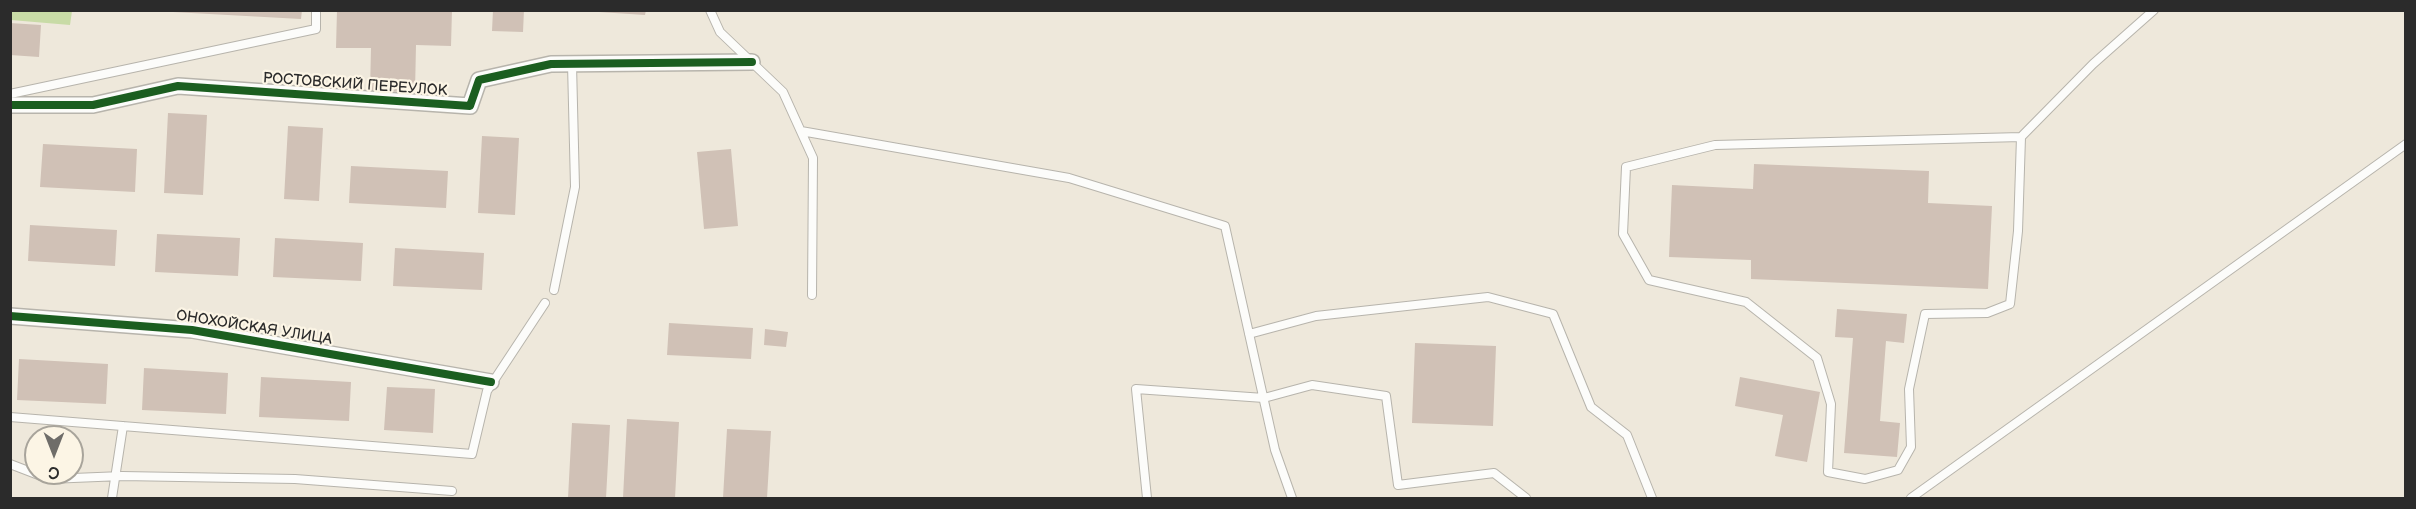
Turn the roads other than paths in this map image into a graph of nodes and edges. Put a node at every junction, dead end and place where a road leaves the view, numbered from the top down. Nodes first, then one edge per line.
1 (316, 10) edge
2 (710, 10) edge
3 (2154, 10) edge
4 (752, 62) junction
5 (572, 64) junction
6 (10, 93) edge
7 (10, 105) edge
8 (801, 131) junction
9 (2021, 137) junction
10 (2406, 144) edge
11 (554, 290) dead end
12 (812, 295) dead end
13 (545, 303) dead end
14 (10, 316) edge
15 (1249, 334) junction
16 (491, 382) junction
17 (1264, 398) junction
18 (10, 417) edge
19 (123, 426) junction
20 (10, 464) edge
21 (115, 477) junction
22 (452, 491) dead end
23 (112, 498) edge
24 (1147, 498) edge
25 (1292, 498) edge
26 (1526, 498) edge
27 (1652, 498) edge
28 (1911, 498) edge

1 - 6 lane
2 - 4 lane
3 - 9 lane
4 - 5 street, РОСТОВСКИЙ ПЕРЕУЛОК
4 - 8 lane
5 - 7 street, РОСТОВСКИЙ ПЕРЕУЛОК
5 - 11 lane
8 - 12 lane
8 - 15 lane
9 - 9 lane
10 - 28 lane
13 - 16 lane
14 - 16 street, ОНОХОЙСКАЯ УЛИЦА
15 - 17 lane
15 - 27 lane
16 - 19 lane
17 - 24 lane
17 - 25 lane
17 - 26 lane
18 - 19 lane
19 - 21 lane
20 - 21 lane
21 - 22 lane
21 - 23 lane

